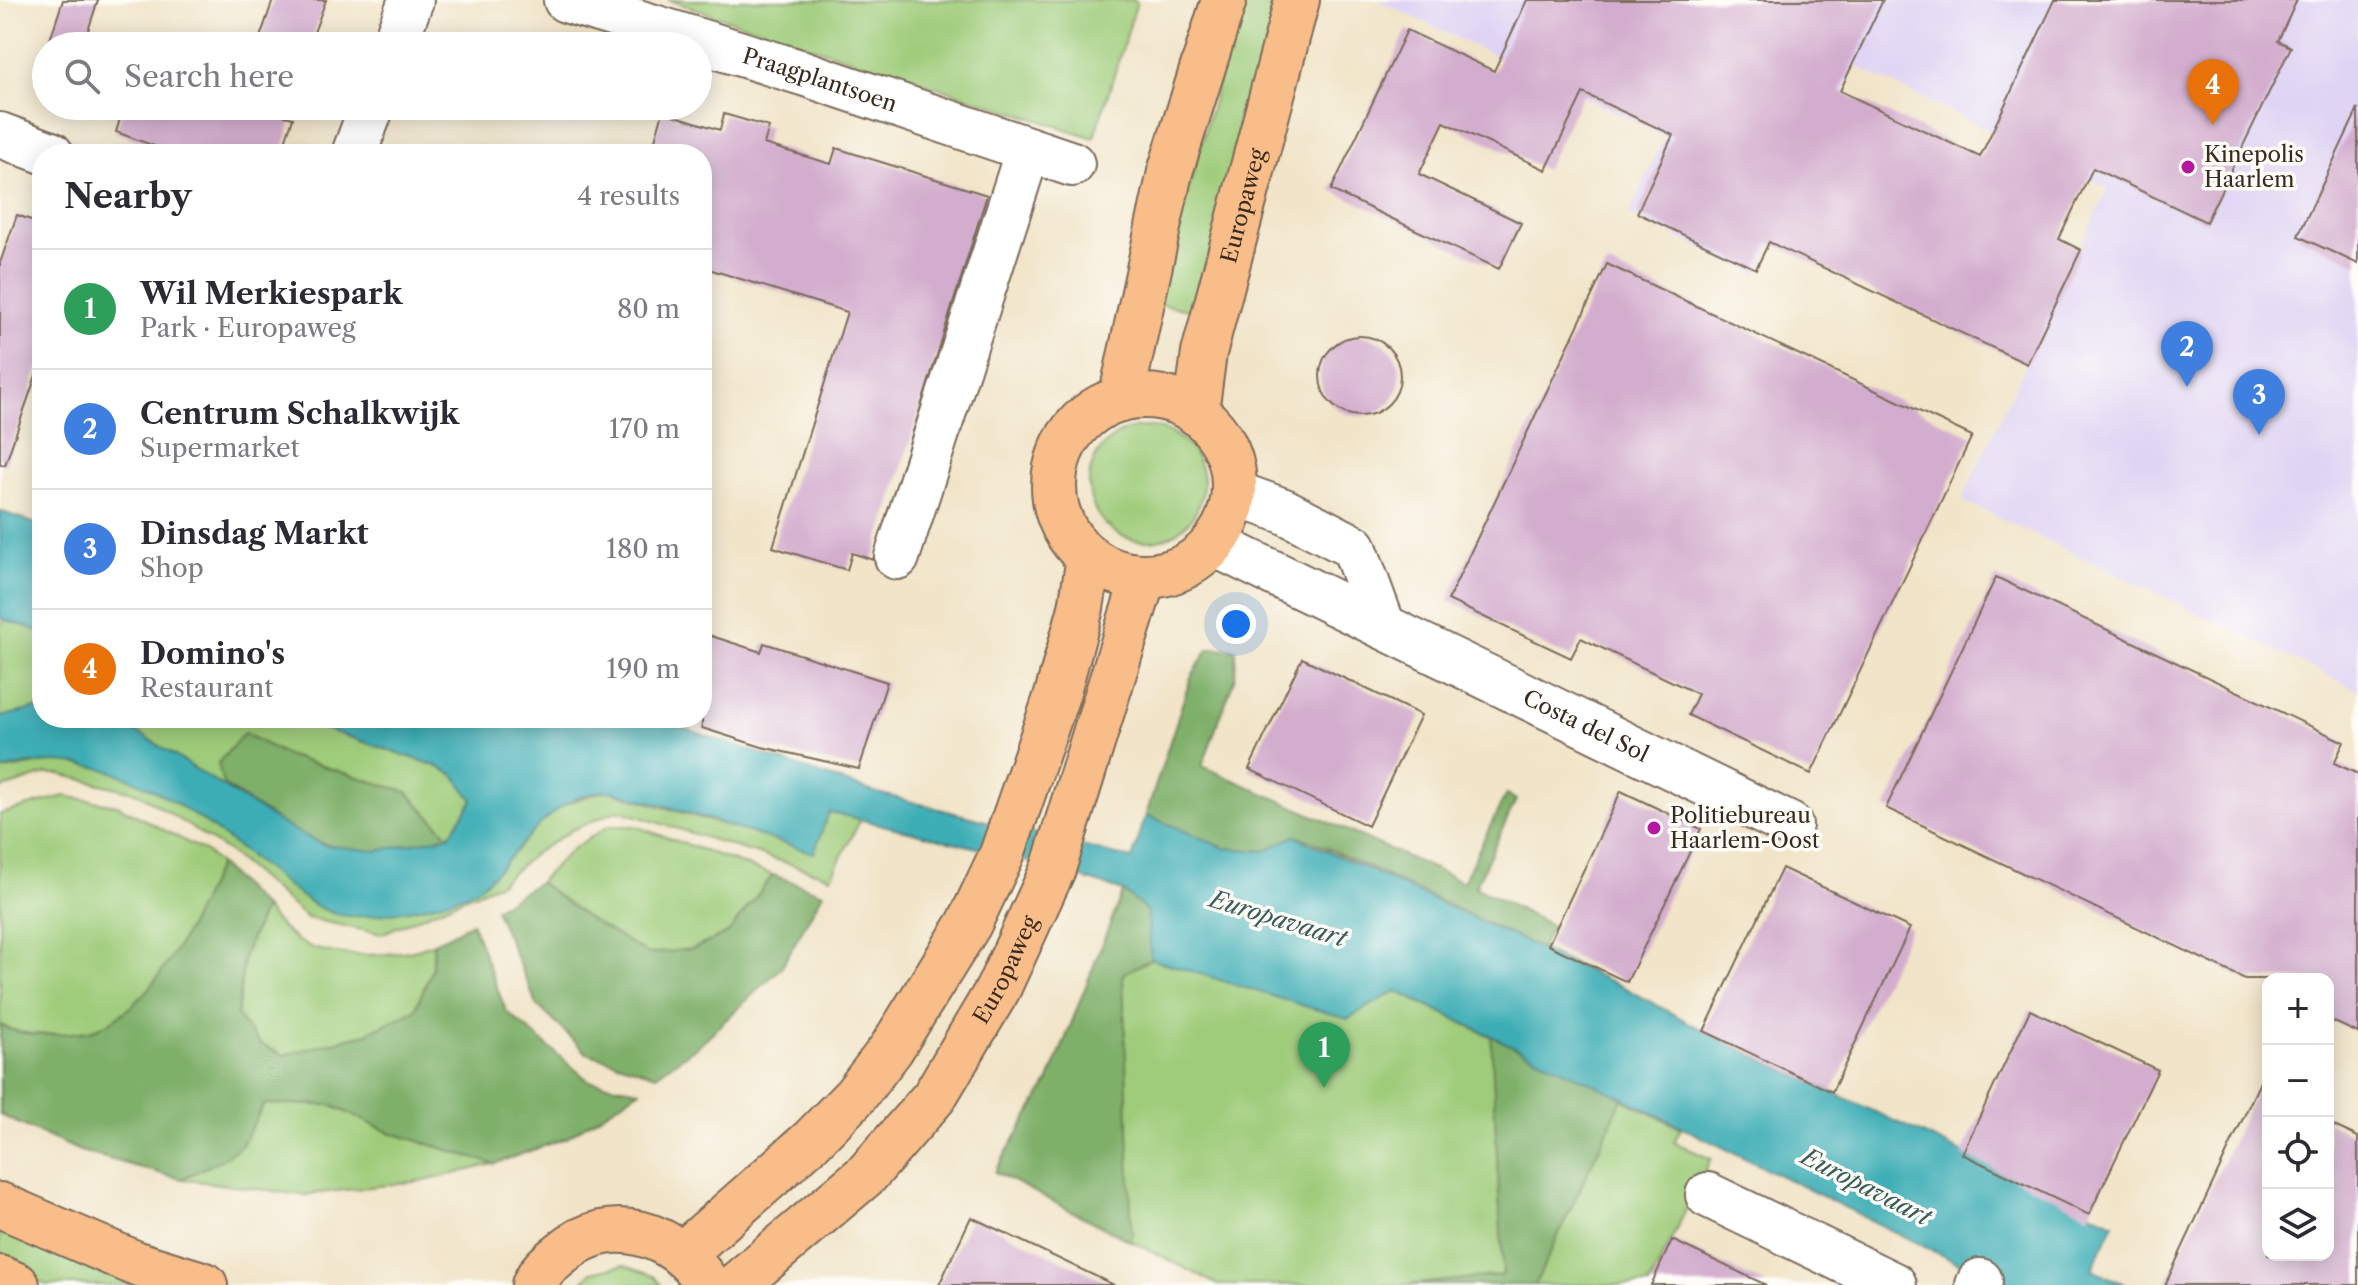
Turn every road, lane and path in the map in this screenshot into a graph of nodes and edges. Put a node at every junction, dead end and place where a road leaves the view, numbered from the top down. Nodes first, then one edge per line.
1 (411, 0) edge
2 (566, 0) edge
3 (1224, 0) edge
4 (1297, 0) edge
5 (399, 32) edge
6 (670, 32) edge
7 (712, 45) edge
8 (367, 120) edge
9 (0, 135) edge
10 (358, 144) edge
11 (32, 147) edge
12 (1028, 150) junction
13 (1072, 164) dead end
14 (1121, 399) junction
15 (1196, 412) junction
16 (1234, 493) junction
17 (1214, 544) junction
18 (897, 557) dead end
19 (1089, 557) junction
20 (1144, 576) junction
21 (1383, 626) junction
22 (1790, 825) dead end
23 (1708, 1195) dead end
24 (0, 1205) edge
25 (696, 1269) edge
26 (0, 1278) edge
27 (530, 1281) edge
28 (17, 1285) edge
29 (205, 1285) edge
30 (736, 1285) edge
31 (1894, 1285) edge

1 - 5 street
2 - 6 street, Praagplantsoen
3 - 14 main road
4 - 15 main road, Europaweg
7 - 12 street, Praagplantsoen
8 - 10 street
9 - 11 street
12 - 13 street, Praagplantsoen
12 - 18 street
14 - 15 main road
14 - 19 main road
15 - 16 main road
16 - 17 main road
16 - 21 street
17 - 20 main road
17 - 21 street, Costa del Sol
19 - 20 main road
19 - 25 main road
20 - 30 main road, Europaweg
21 - 22 street, Costa del Sol
23 - 31 street
24 - 29 main road
25 - 27 main road
26 - 28 main road

